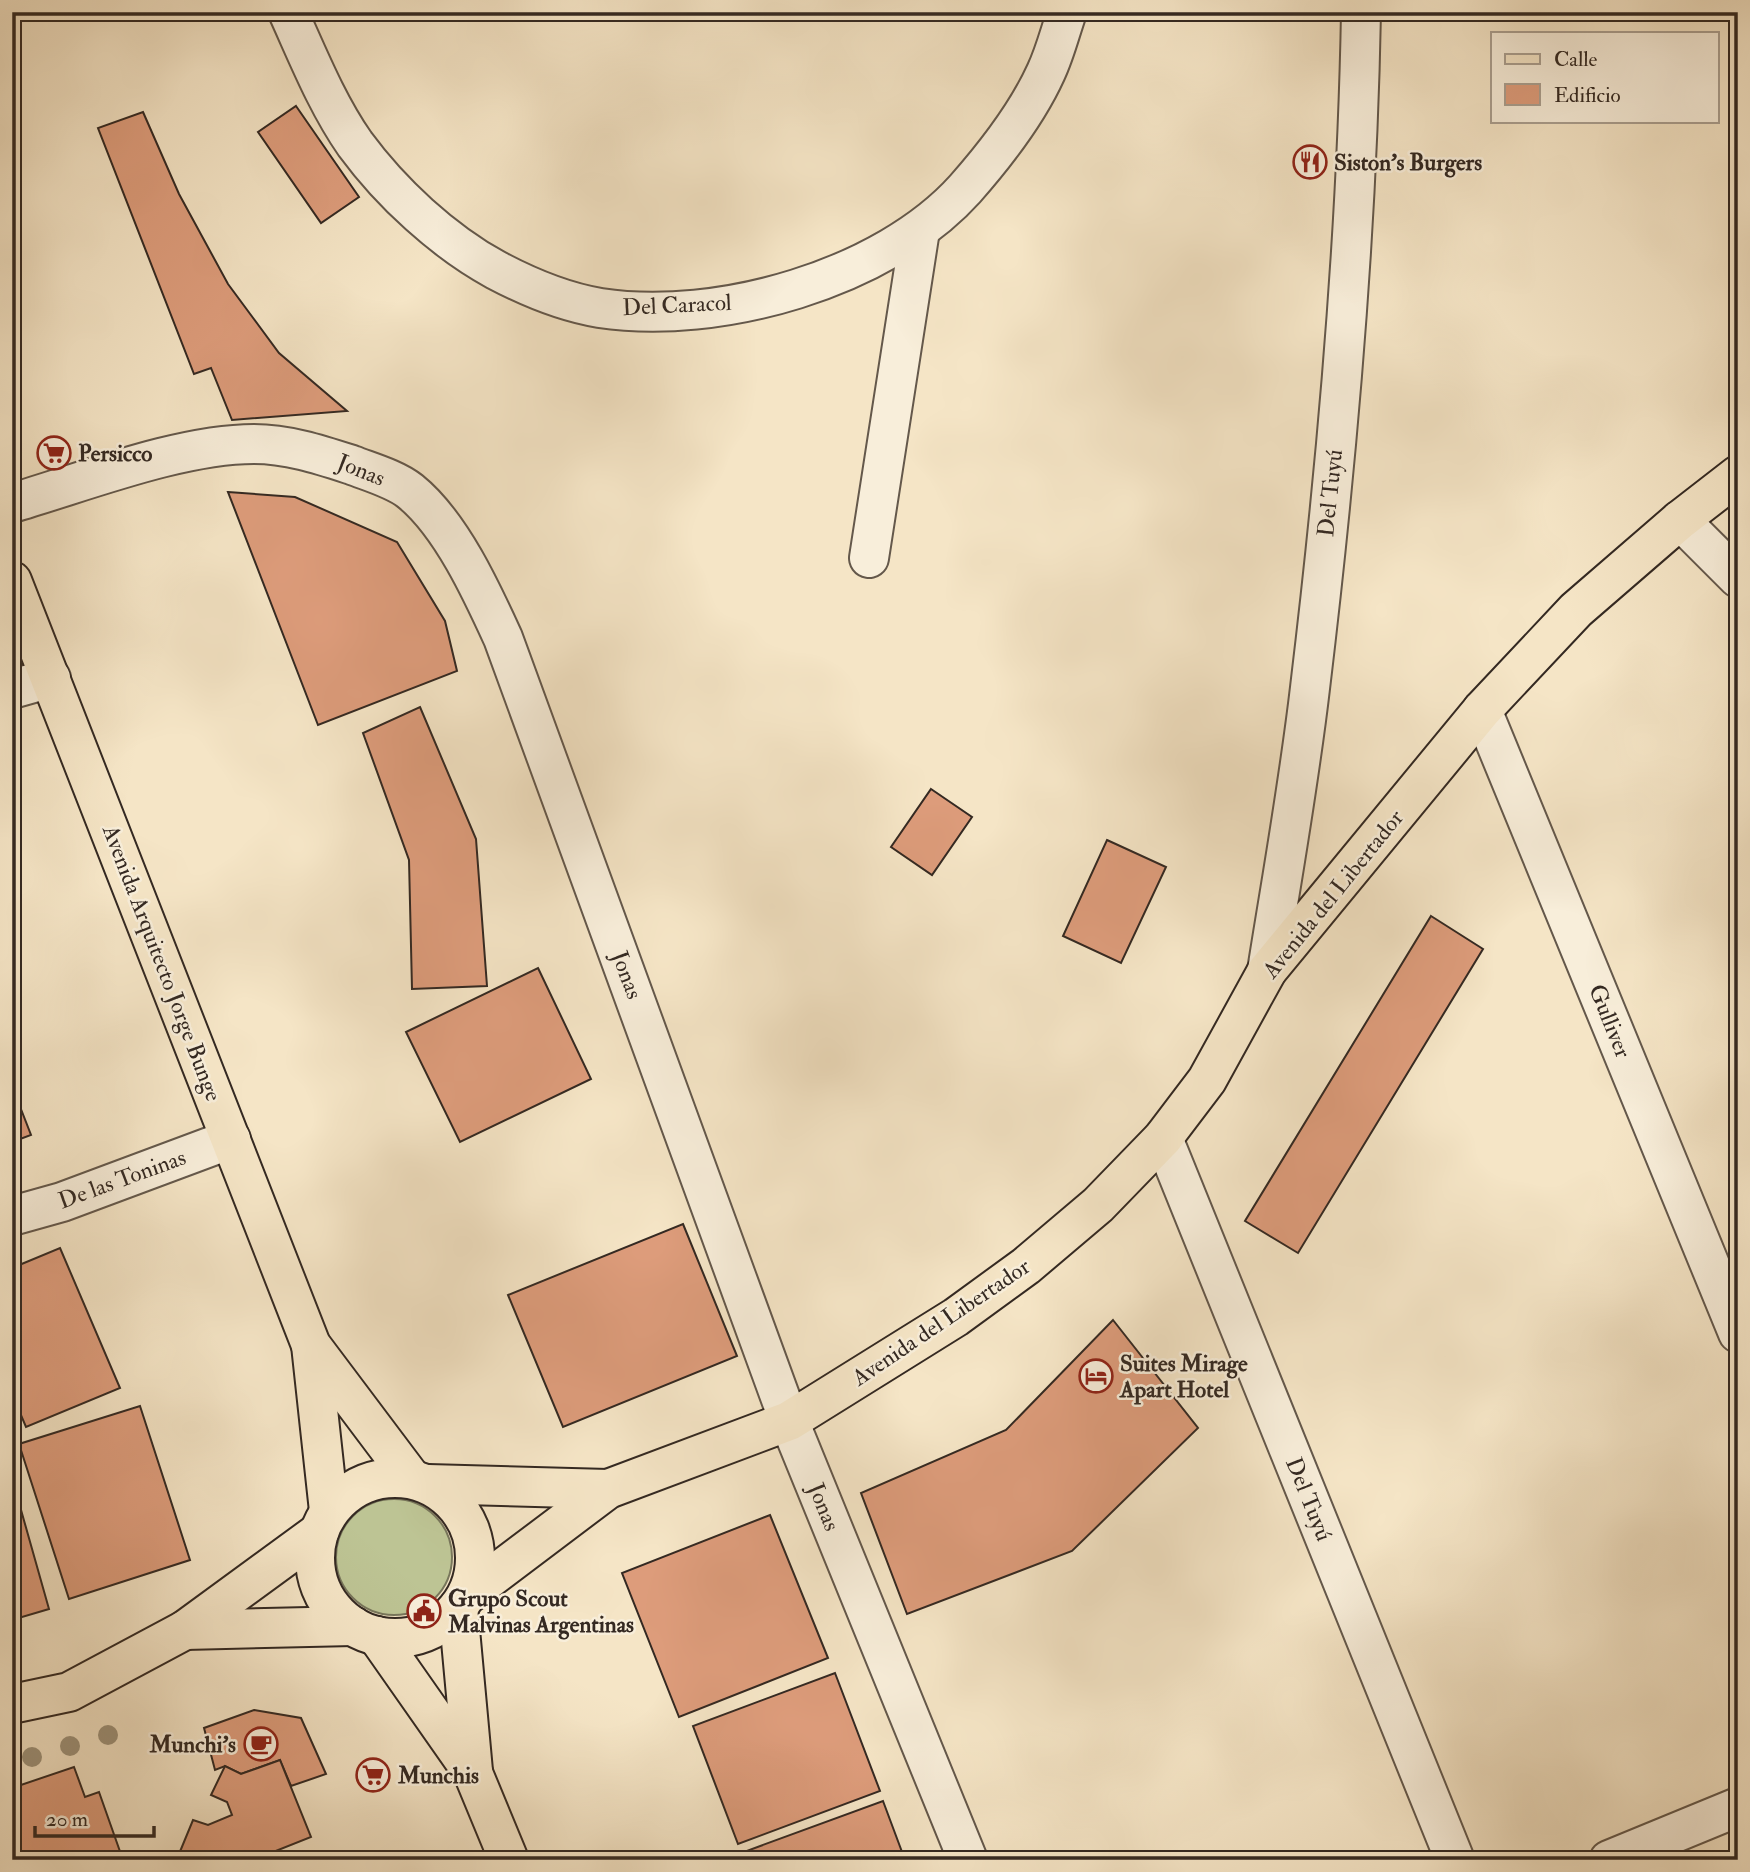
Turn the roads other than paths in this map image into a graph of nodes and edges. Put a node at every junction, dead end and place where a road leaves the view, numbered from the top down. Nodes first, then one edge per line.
1 (288, 12) edge
2 (1067, 12) edge
3 (1361, 12) edge
4 (920, 230) junction
5 (1738, 475) edge
6 (12, 502) edge
7 (1680, 520) junction
8 (869, 558) dead end
9 (1738, 578) edge
10 (12, 581) edge
11 (51, 678) junction
12 (12, 689) edge
13 (1482, 710) junction
14 (1267, 971) junction
15 (1163, 1138) junction
16 (231, 1139) junction
17 (12, 1216) edge
18 (1738, 1333) edge
19 (312, 1345) junction
20 (789, 1421) junction
21 (419, 1481) junction
22 (608, 1489) junction
23 (324, 1521) junction
24 (464, 1600) junction
25 (185, 1630) junction
26 (365, 1631) junction
27 (12, 1704) edge
28 (473, 1773) junction
29 (1738, 1807) edge
30 (509, 1860) edge
31 (968, 1860) edge
32 (1455, 1860) edge
33 (1609, 1860) edge

1 - 4 street, Del Caracol
2 - 4 street, Del Caracol
3 - 14 street, Del Tuyú
4 - 8 street
5 - 7 main road, Avenida del Libertador
6 - 20 street, Jonas
7 - 9 street
7 - 13 main road, Avenida del Libertador
10 - 11 main road, Avenida Arquitecto Jorge Bunge
11 - 12 street
11 - 16 main road, Avenida Arquitecto Jorge Bunge
13 - 14 main road, Avenida del Libertador
13 - 18 street, Gulliver
14 - 15 main road, Avenida del Libertador
15 - 20 main road, Avenida del Libertador
15 - 32 street, Del Tuyú
16 - 17 street, De las Toninas
16 - 19 main road, Avenida Arquitecto Jorge Bunge
19 - 21 main road, Avenida Arquitecto Jorge Bunge
19 - 23 main road, Avenida Arquitecto Jorge Bunge
20 - 22 main road, Avenida del Libertador
20 - 31 street, Jonas
21 - 22 main road, Avenida del Libertador
21 - 23 main road
21 - 24 main road
22 - 24 main road, Avenida del Libertador
23 - 25 main road
23 - 26 main road
24 - 26 main road
24 - 28 main road
25 - 26 main road
25 - 27 main road
26 - 28 main road
28 - 30 main road
29 - 33 street

